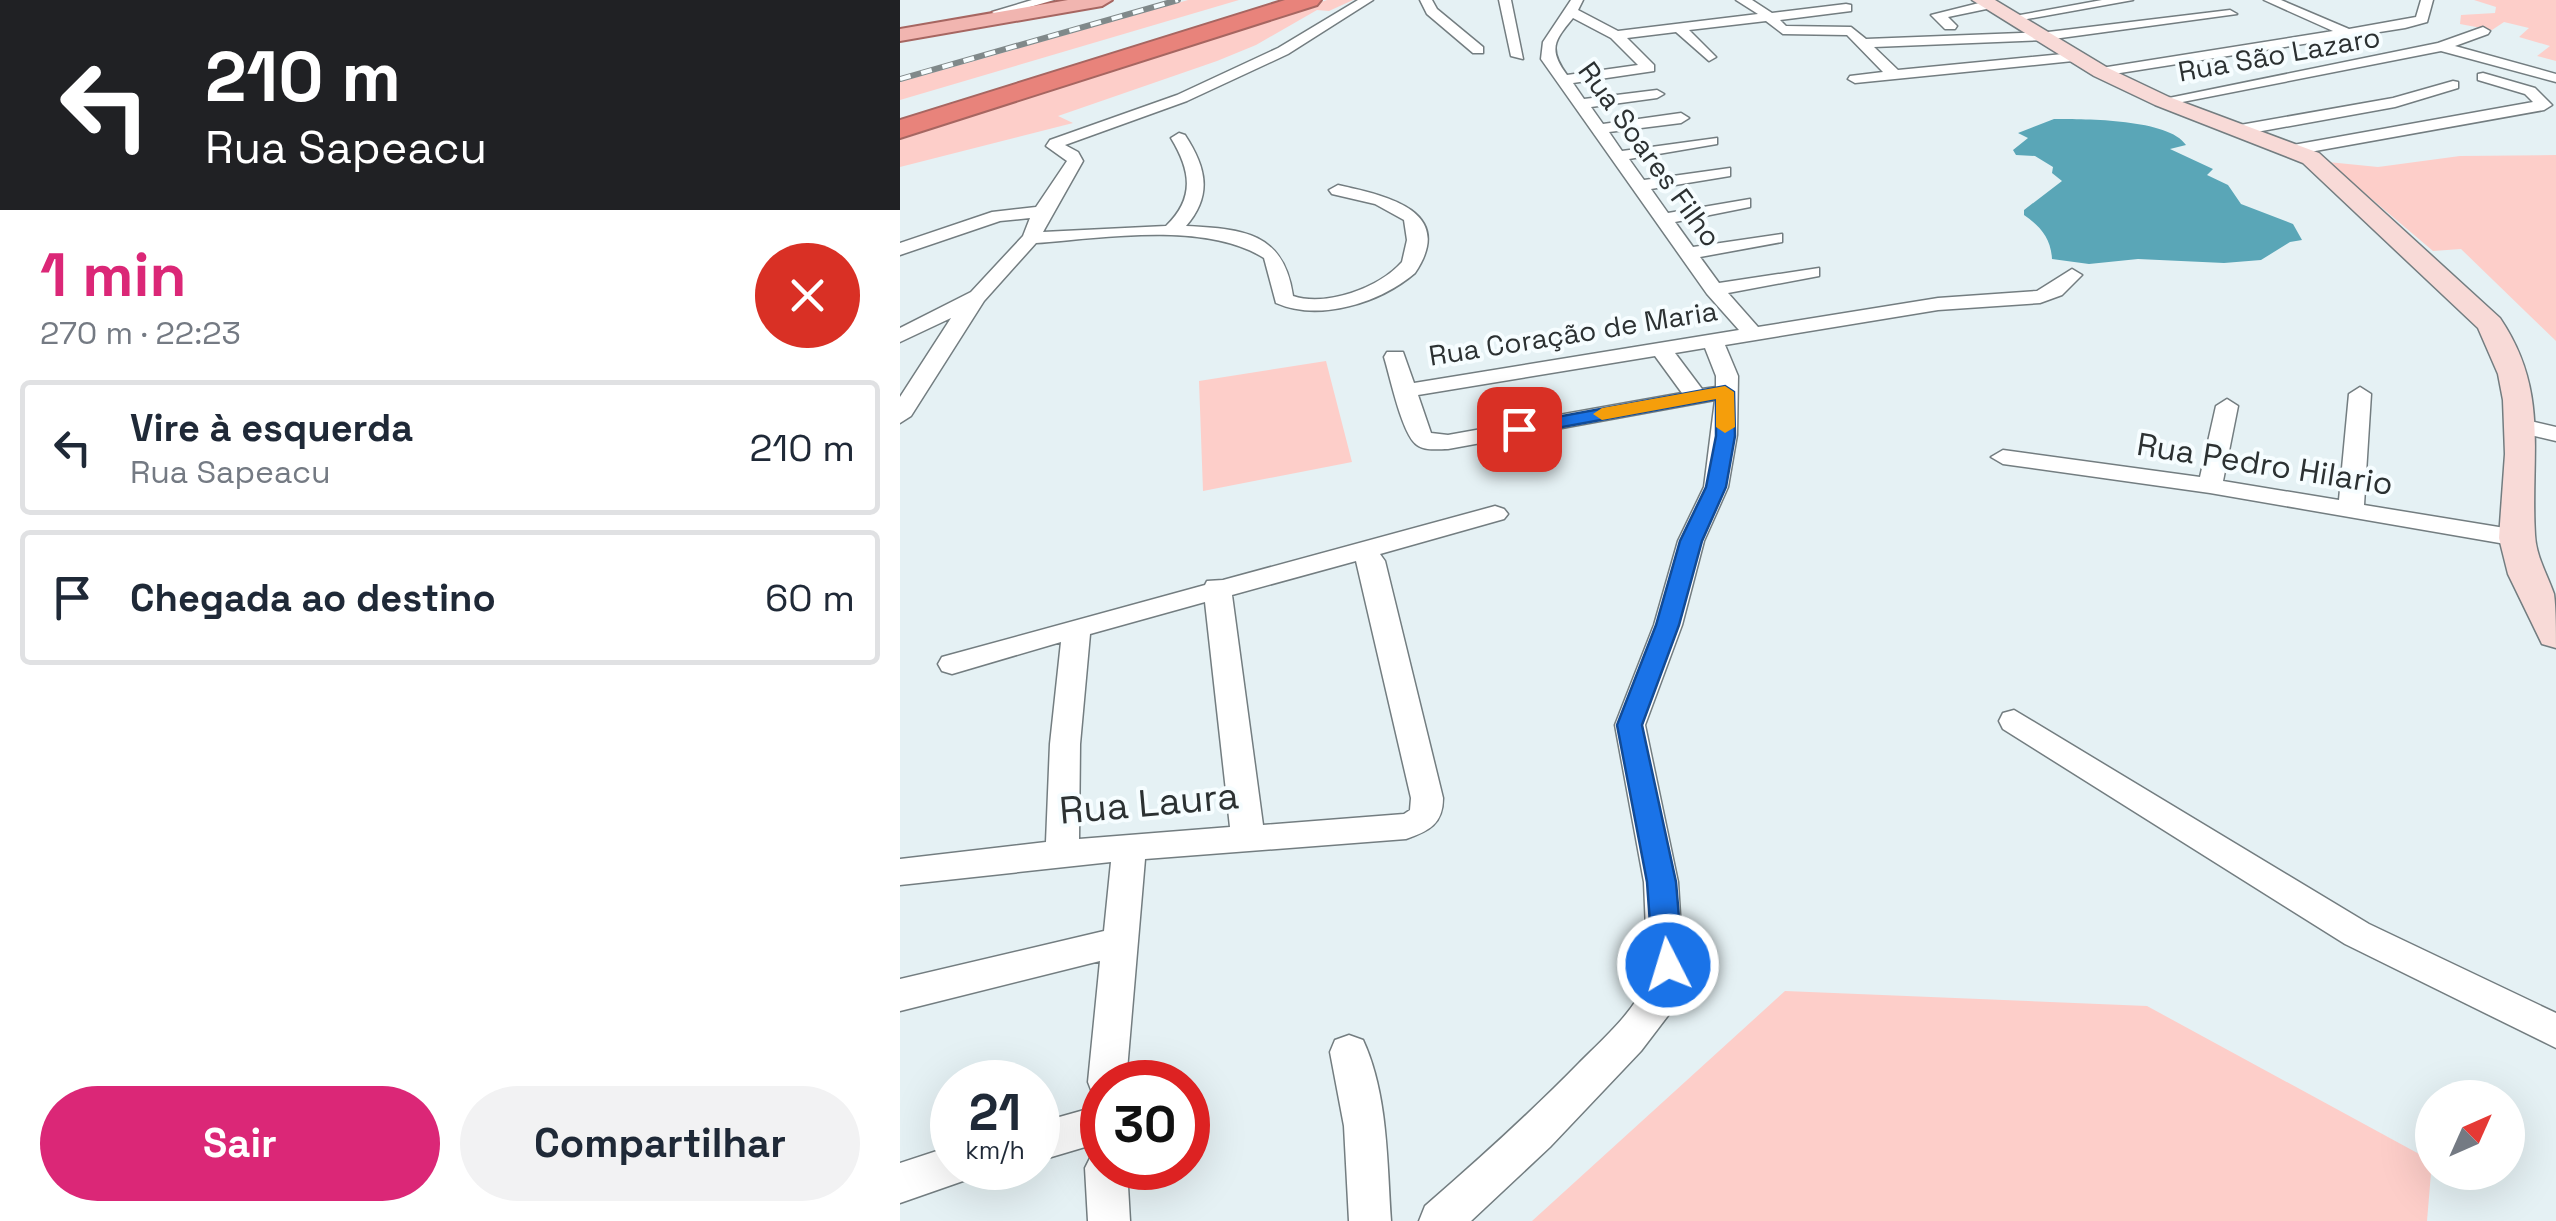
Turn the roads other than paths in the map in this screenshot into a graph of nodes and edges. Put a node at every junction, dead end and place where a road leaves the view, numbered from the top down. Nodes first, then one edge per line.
1 (1048, 0) edge
2 (1065, 0) edge
3 (1102, 0) edge
4 (1274, 0) edge
5 (1310, 0) edge
6 (1367, 0) edge
7 (1426, 0) edge
8 (1505, 0) edge
9 (1742, 0) edge
10 (2126, 0) edge
11 (2270, 0) edge
12 (2427, 0) edge
13 (1986, 2) edge
14 (1843, 4) edge
15 (1575, 6) edge
16 (1692, 8) dead end
17 (999, 12) junction
18 (2230, 14) dead end
19 (2016, 17) junction
20 (1771, 18) junction
21 (1860, 20) dead end
22 (1724, 22) junction
23 (1950, 26) dead end
24 (1678, 27) junction
25 (900, 31) edge
26 (2483, 31) dead end
27 (2348, 33) junction
28 (1616, 35) junction
29 (2044, 35) junction
30 (1865, 43) junction
31 (2442, 47) junction
32 (1478, 50) dead end
33 (2206, 55) junction
34 (1518, 56) dead end
35 (2073, 56) junction
36 (2405, 56) junction
37 (1709, 57) dead end
38 (2292, 60) dead end
39 (2255, 66) dead end
40 (2441, 66) dead end
41 (2101, 72) junction
42 (1894, 75) junction
43 (2556, 78) edge
44 (1562, 80) junction
45 (1855, 80) dead end
46 (2265, 81) junction
47 (1656, 94) dead end
48 (2162, 101) junction
49 (1580, 104) junction
50 (900, 115) edge
51 (1680, 118) dead end
52 (900, 129) edge
53 (1599, 129) junction
54 (2240, 130) junction
55 (1179, 138) dead end
56 (1711, 141) dead end
57 (2293, 150) junction
58 (1620, 156) junction
59 (1724, 172) dead end
60 (1641, 186) junction
61 (1338, 190) dead end
62 (1744, 204) dead end
63 (1042, 212) junction
64 (1664, 218) junction
65 (1172, 230) junction
66 (1031, 238) junction
67 (1775, 238) dead end
68 (903, 245) edge
69 (1689, 253) junction
70 (1812, 272) dead end
71 (2072, 275) dead end
72 (1714, 290) junction
73 (978, 296) junction
74 (1752, 333) junction
75 (900, 336) edge
76 (1712, 340) junction
77 (1660, 348) junction
78 (1395, 357) dead end
79 (1404, 391) junction
80 (1710, 394) junction
81 (2360, 394) dead end
82 (2227, 406) dead end
83 (900, 416) edge
84 (2522, 426) junction
85 (2556, 434) edge
86 (2003, 457) dead end
87 (2210, 486) junction
88 (2351, 510) junction
89 (1496, 514) dead end
90 (2517, 538) junction
91 (1362, 552) junction
92 (1217, 587) junction
93 (2546, 598) edge
94 (1077, 627) junction
95 (2556, 635) edge
96 (952, 664) dead end
97 (2014, 721) dead end
98 (1248, 837) junction
99 (1129, 848) junction
100 (1062, 853) junction
101 (900, 872) edge
102 (1118, 942) junction
103 (900, 995) edge
104 (2556, 1031) edge
105 (1349, 1052) dead end
106 (1108, 1060) edge
107 (930, 1173) edge
108 (900, 1183) edge
109 (1107, 1190) edge
110 (1109, 1221) edge
111 (1370, 1221) edge
112 (1440, 1221) edge

1 - 17 street
2 - 17 main road
3 - 25 main road
4 - 50 highway
5 - 52 highway
6 - 63 street
7 - 32 street
8 - 34 street
9 - 20 street
10 - 19 street
11 - 27 street
12 - 27 street
13 - 19 street
13 - 23 street
14 - 20 street
14 - 21 street
15 - 28 street
15 - 44 street, Rua Soares Filho
16 - 22 street
17 - 25 main road
18 - 29 street
19 - 29 street
20 - 22 street
20 - 30 street
22 - 24 street
24 - 28 street
24 - 37 street
26 - 31 street, Rua São Lazaro
27 - 33 street
27 - 36 street
28 - 44 street
29 - 30 street
29 - 35 street
30 - 42 street
31 - 36 street, Rua São Lazaro
31 - 43 street
33 - 41 street
33 - 46 street
35 - 41 street
35 - 42 street
36 - 40 street
36 - 46 street, Rua São Lazaro
38 - 39 street
41 - 48 street
42 - 45 street
44 - 49 street, Rua Soares Filho
46 - 48 street, Rua São Lazaro
47 - 49 street
48 - 54 street
49 - 53 street, Rua Soares Filho
51 - 53 street
53 - 58 street, Rua Soares Filho
54 - 57 street
54 - 57 street
55 - 65 street
56 - 58 street
57 - 84 street
58 - 60 street, Rua Soares Filho
59 - 60 street
60 - 64 street, Rua Soares Filho
61 - 65 street
62 - 64 street
63 - 66 street
63 - 68 street
64 - 69 street, Rua Soares Filho
65 - 66 street
66 - 73 street
67 - 69 street
69 - 72 street, Rua Soares Filho
70 - 72 street
71 - 74 street, Rua Coração de Maria
72 - 74 street, Rua Soares Filho
73 - 75 street
73 - 83 street
74 - 76 street, Rua Coração de Maria
76 - 77 street, Rua Coração de Maria
76 - 80 street
77 - 79 street, Rua Coração de Maria
77 - 80 street
78 - 79 street
79 - 80 street
80 - 112 street
81 - 88 street
82 - 87 street
84 - 85 street
84 - 90 street
86 - 87 street, Rua Pedro Hilario
87 - 88 street, Rua Pedro Hilario
88 - 90 street, Rua Pedro Hilario
89 - 91 street
90 - 93 street
91 - 92 street
91 - 98 street, Rua Laura
92 - 94 street
92 - 98 street
93 - 95 street
94 - 96 street
94 - 100 street
97 - 104 street
98 - 99 street, Rua Laura
99 - 100 street, Rua Laura
99 - 102 street
100 - 101 street, Rua Laura
102 - 103 street
102 - 106 street
105 - 111 street
107 - 108 street
109 - 110 street

